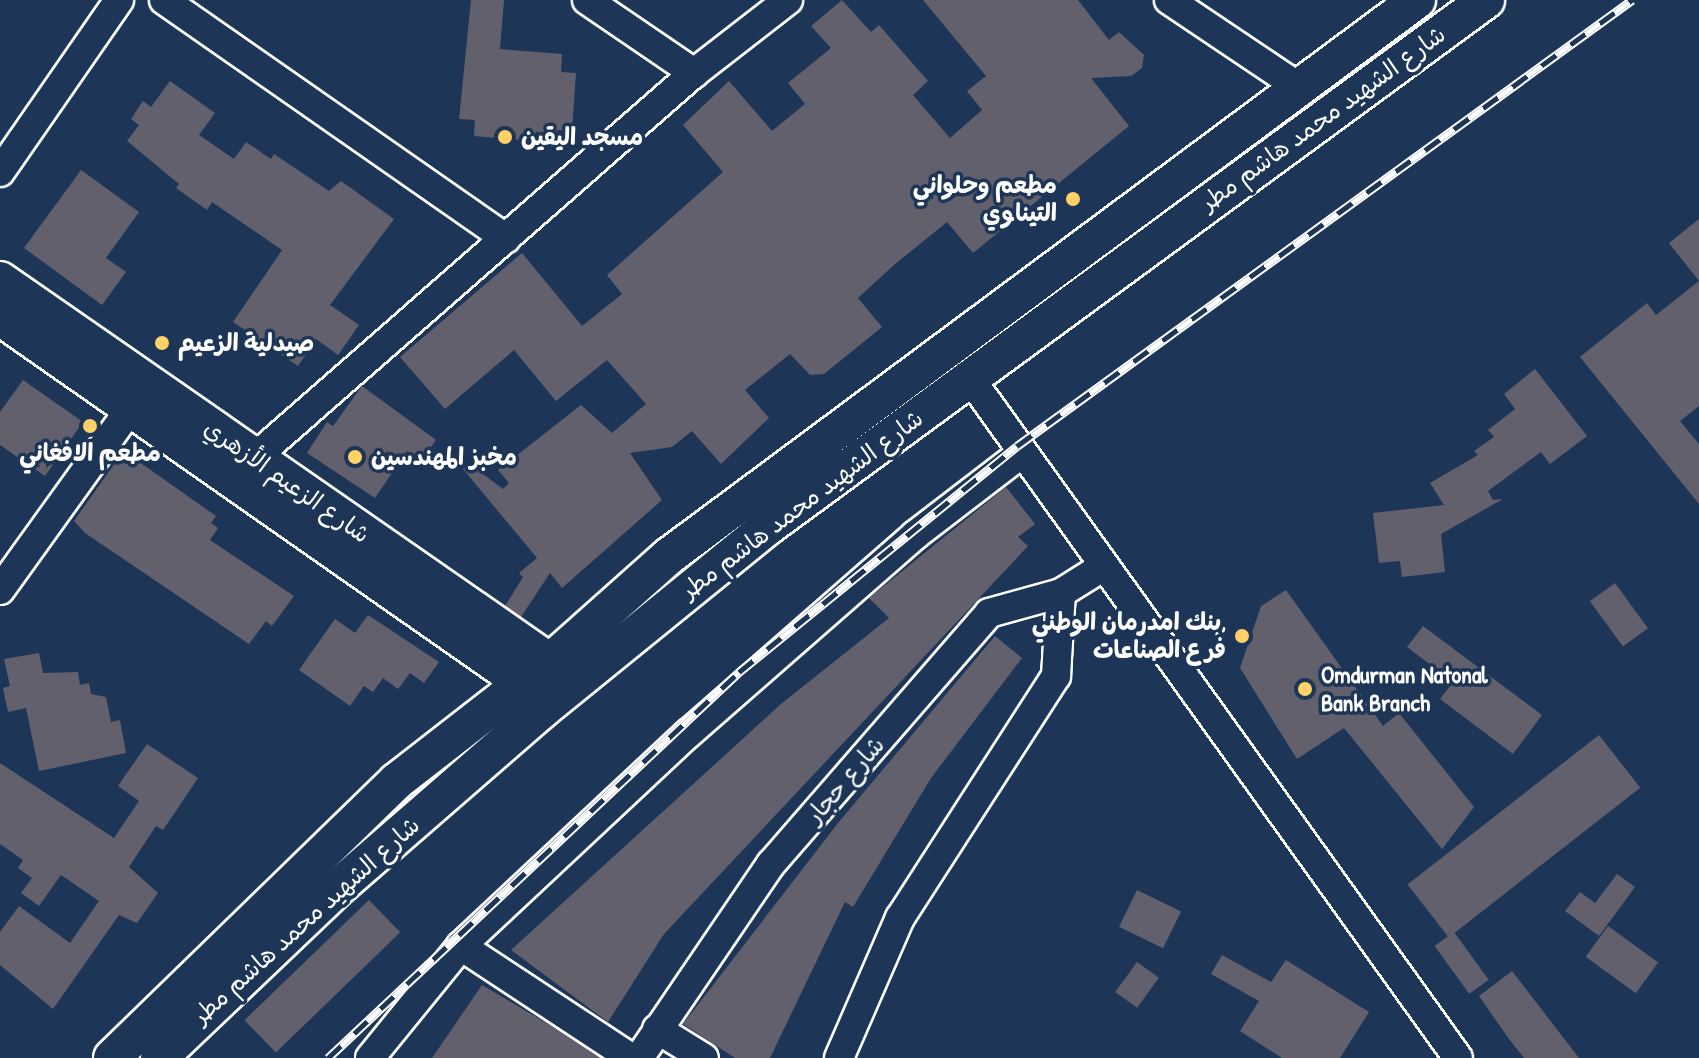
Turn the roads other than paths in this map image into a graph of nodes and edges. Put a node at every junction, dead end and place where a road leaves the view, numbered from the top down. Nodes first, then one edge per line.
1 (119, 0) edge
2 (164, 0) edge
3 (587, 0) edge
4 (788, 0) edge
5 (1169, 0) edge
6 (1417, 0) edge
7 (1486, 0) edge
8 (694, 73) junction
9 (1297, 86) junction
10 (0, 172) edge
11 (506, 239) junction
12 (0, 280) edge
13 (0, 317) edge
14 (969, 377) junction
15 (131, 408) junction
16 (1022, 453) junction
17 (253, 459) junction
18 (1104, 566) junction
19 (0, 590) edge
20 (1061, 593) junction
21 (546, 686) junction
22 (461, 946) junction
23 (657, 1029) junction
24 (112, 1058) edge
25 (159, 1058) edge
26 (370, 1058) edge
27 (631, 1058) edge
28 (639, 1058) edge
29 (704, 1058) edge
30 (839, 1058) edge
31 (1458, 1058) edge

1 - 10 street
2 - 11 street
3 - 8 street
4 - 8 street
5 - 9 street
6 - 9 main road, شارع الشهيد محمد هاشم مطر
7 - 14 main road, شارع الشهيد محمد هاشم مطر
8 - 11 street
9 - 21 main road, شارع الشهيد محمد هاشم مطر
11 - 17 street
12 - 17 main road, شارع الزعيم الأزهري
13 - 15 main road, شارع الزعيم الأزهري
14 - 16 street
14 - 21 main road, شارع الشهيد محمد هاشم مطر
15 - 19 street
15 - 21 main road, شارع الزعيم الأزهري
16 - 18 street
16 - 22 street
17 - 21 main road, شارع الزعيم الأزهري
18 - 20 street, شارع حجار
18 - 31 street
20 - 23 street, شارع حجار
20 - 30 street
21 - 24 main road, شارع الشهيد محمد هاشم مطر
21 - 25 main road, شارع الشهيد محمد هاشم مطر
22 - 26 street
22 - 27 street
23 - 28 street, شارع حجار
23 - 29 street

